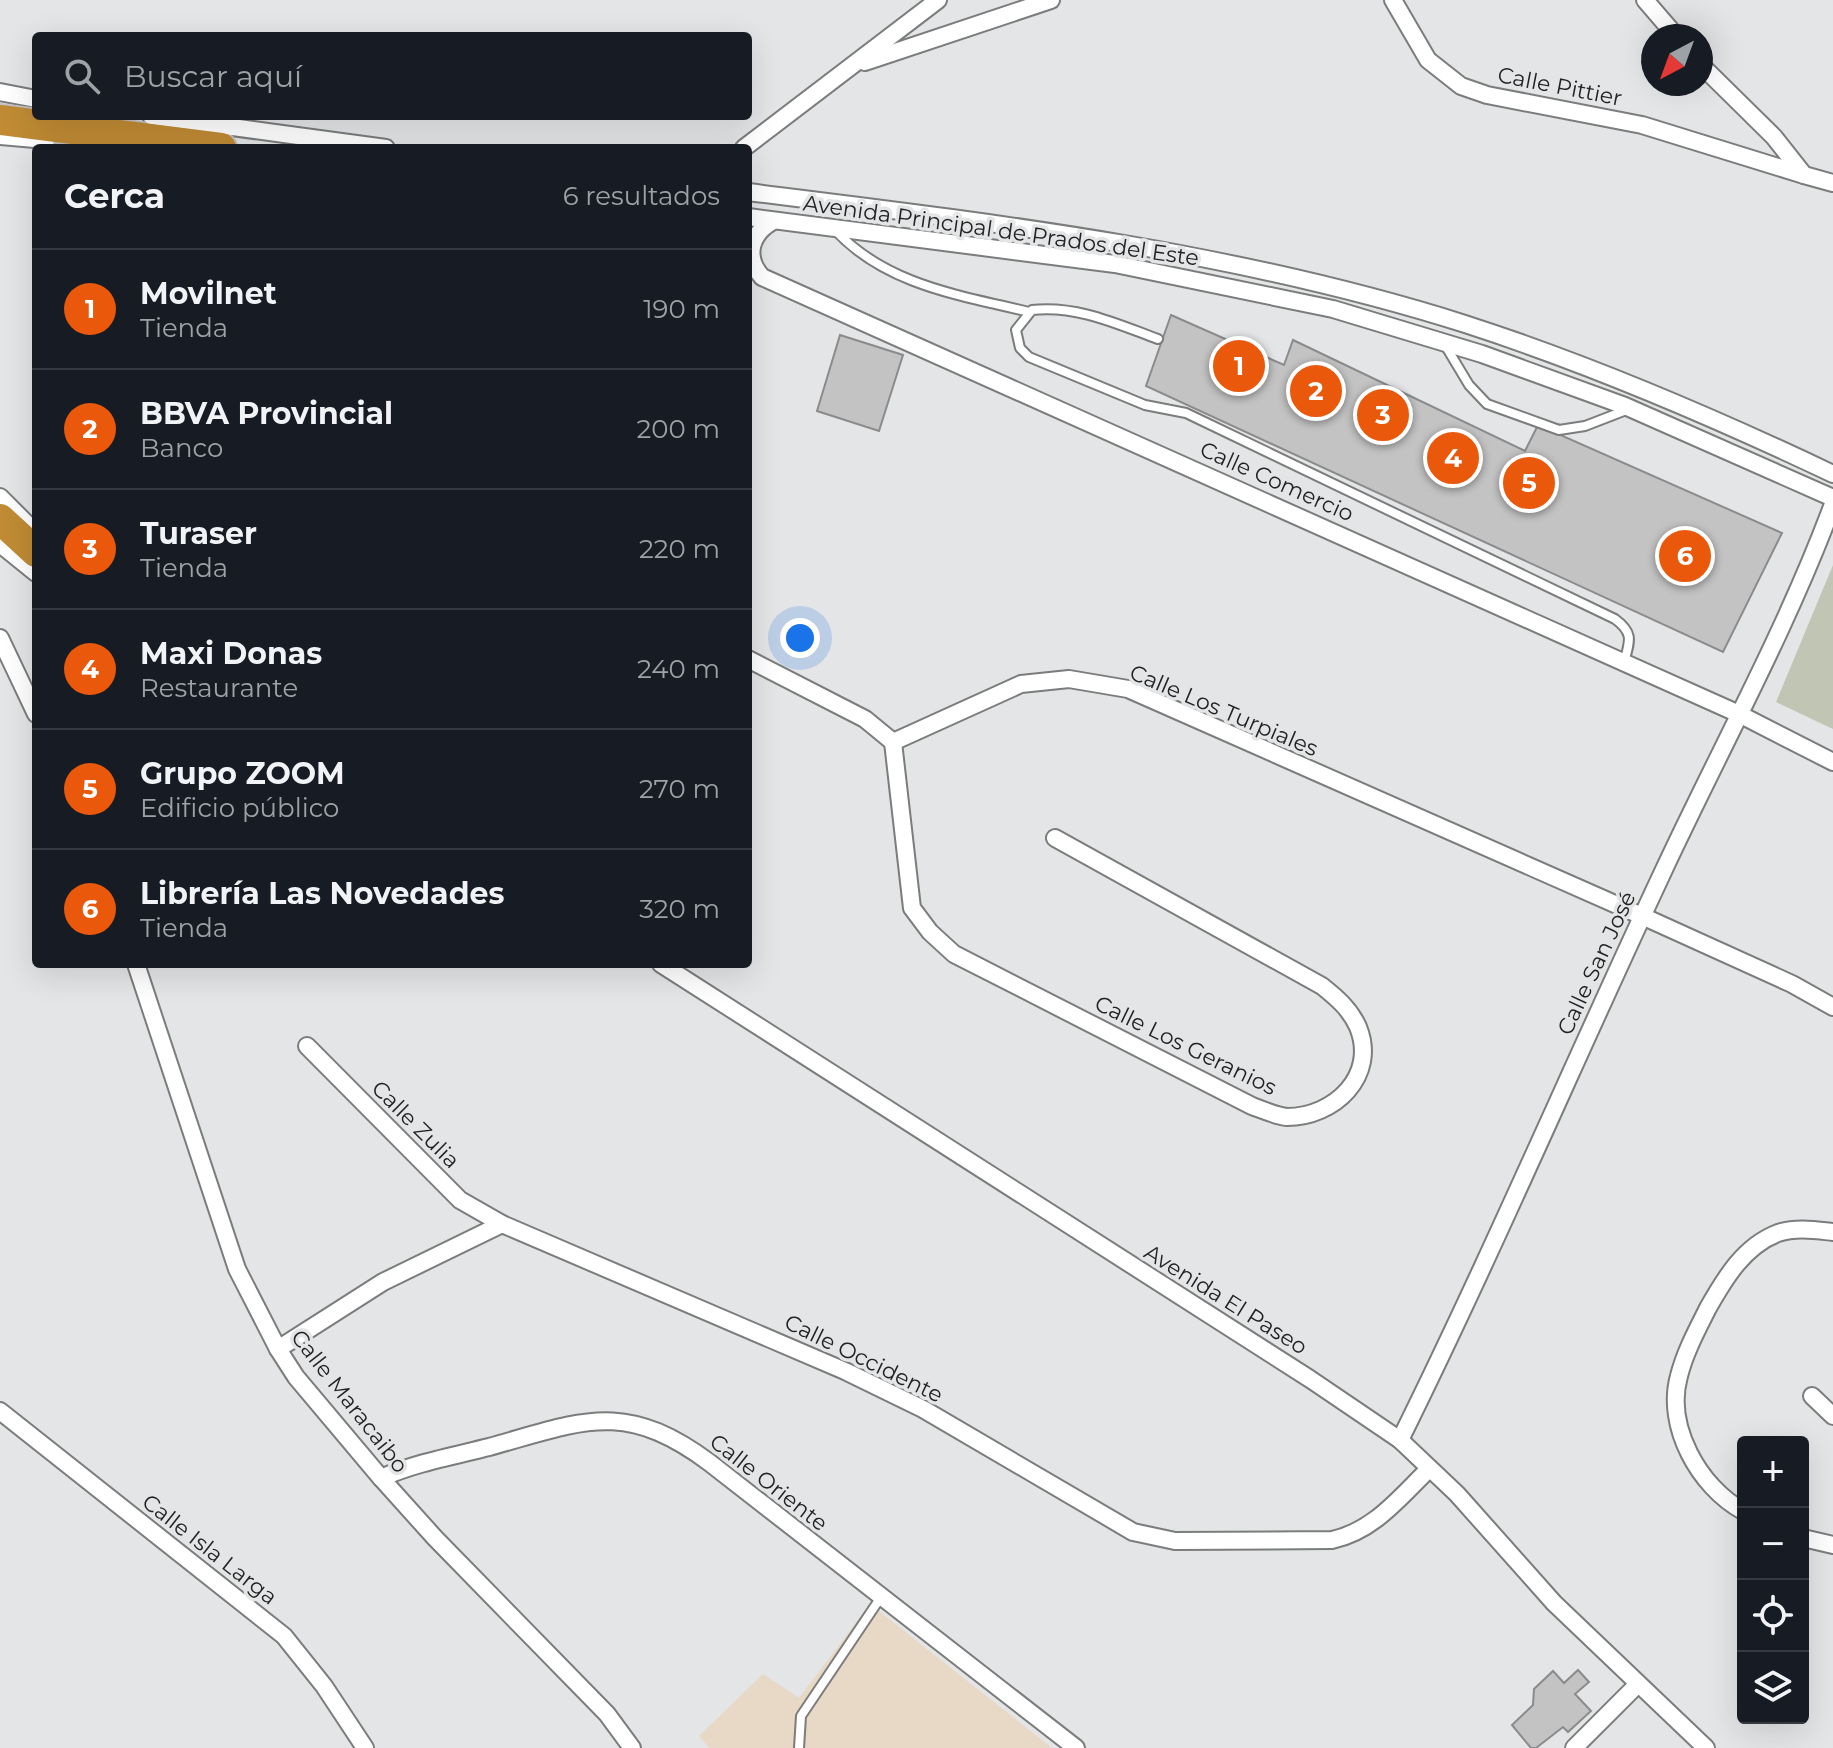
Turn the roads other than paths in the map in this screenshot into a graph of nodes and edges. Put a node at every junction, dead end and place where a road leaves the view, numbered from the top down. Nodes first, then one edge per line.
1 (938, 0) edge
2 (1051, 0) edge
3 (1393, 0) edge
4 (1645, 0) edge
5 (1012, 6) edge
6 (1666, 24) edge
7 (852, 67) junction
8 (1713, 77) edge
9 (0, 92) edge
10 (32, 98) edge
11 (0, 120) edge
12 (180, 120) edge
13 (0, 136) edge
14 (73, 144) edge
15 (189, 144) edge
16 (357, 144) edge
17 (749, 144) edge
18 (1804, 175) junction
19 (1833, 183) edge
20 (752, 193) edge
21 (752, 218) edge
22 (773, 221) junction
23 (832, 228) junction
24 (752, 243) edge
25 (752, 253) edge
26 (755, 274) edge
27 (1029, 312) junction
28 (1158, 339) dead end
29 (1442, 341) junction
30 (1631, 409) junction
31 (1833, 474) edge
32 (0, 497) edge
33 (1833, 501) edge
34 (0, 519) edge
35 (32, 529) edge
36 (0, 544) edge
37 (32, 548) edge
38 (32, 570) edge
39 (0, 638) edge
40 (752, 661) edge
41 (1624, 662) junction
42 (32, 706) edge
43 (1739, 714) junction
44 (893, 742) junction
45 (1833, 762) edge
46 (1055, 838) dead end
47 (1642, 916) junction
48 (137, 968) edge
49 (667, 968) edge
50 (1833, 1007) edge
51 (307, 1046) dead end
52 (502, 1224) junction
53 (1833, 1232) edge
54 (278, 1349) junction
55 (1812, 1396) dead end
56 (0, 1411) edge
57 (1833, 1416) edge
58 (1400, 1440) junction
59 (1429, 1469) junction
60 (381, 1478) junction
61 (1739, 1508) edge
62 (1809, 1539) edge
63 (1833, 1545) edge
64 (881, 1597) junction
65 (1638, 1684) junction
66 (365, 1748) edge
67 (632, 1748) edge
68 (799, 1748) edge
69 (1076, 1748) edge
70 (1574, 1748) edge
71 (1706, 1748) edge

1 - 7 street
2 - 5 street
3 - 18 street, Calle Pittier
4 - 6 street
5 - 7 street
7 - 17 street
8 - 18 street
9 - 10 street
11 - 15 highway
12 - 16 street
13 - 14 street
18 - 19 street, Calle Pittier
20 - 31 street, Avenida Principal de Prados del Este
21 - 22 street, Avenida Principal de Prados del Este
22 - 23 street, Avenida Principal de Prados del Este
22 - 24 street, Calle Comercio
23 - 27 lane
23 - 29 street, Avenida Principal de Prados del Este
25 - 26 street, Calle Comercio
26 - 41 street, Calle Comercio
27 - 28 lane
27 - 41 lane
29 - 30 street, Avenida Principal de Prados del Este
29 - 30 lane
30 - 33 street, Avenida Principal de Prados del Este
32 - 35 street
33 - 43 street, Calle San José
34 - 37 highway
36 - 38 street
39 - 42 street
40 - 44 street
41 - 43 street, Calle Comercio
43 - 45 street, Calle Comercio
43 - 47 street, Calle San José
44 - 46 street, Calle Los Geranios
44 - 47 street, Calle Los Turpiales
47 - 50 street, Calle Los Turpiales
47 - 58 street, Calle San José
48 - 54 street, Calle Maracaibo
49 - 58 street, Avenida El Paseo
51 - 52 street, Calle Zulia
52 - 54 street
52 - 59 street, Calle Occidente
53 - 61 street
54 - 60 street, Calle Maracaibo
55 - 57 street
56 - 66 street, Calle Isla Larga
58 - 59 street, Avenida El Paseo
59 - 65 street, Avenida El Paseo
60 - 64 street, Calle Oriente
60 - 67 street, Calle Maracaibo
62 - 63 street
64 - 68 lane
64 - 69 street, Calle Oriente
65 - 70 street
65 - 71 street, Avenida El Paseo

